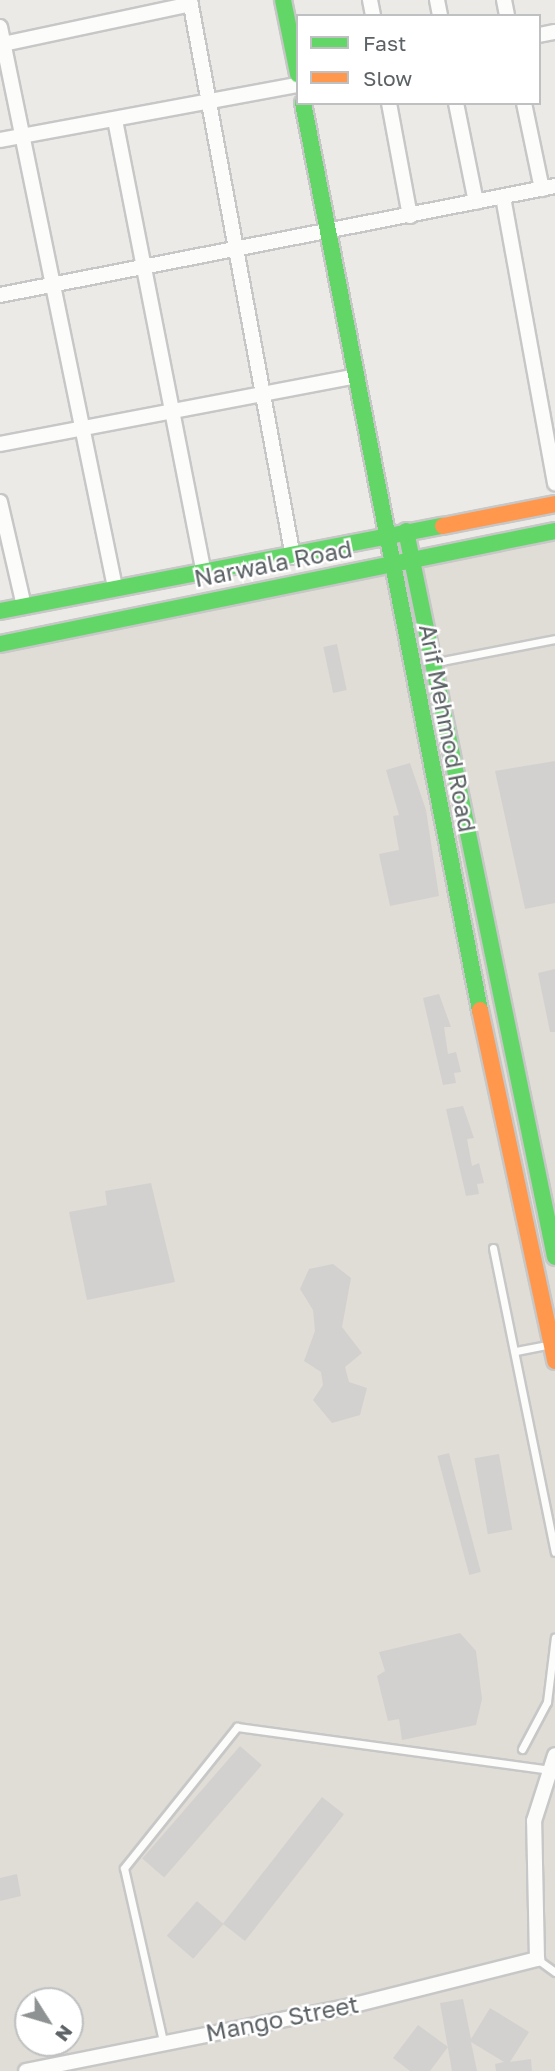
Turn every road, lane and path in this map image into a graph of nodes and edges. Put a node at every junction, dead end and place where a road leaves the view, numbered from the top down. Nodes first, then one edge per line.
1 (283, 0) edge
2 (190, 2) edge
3 (0, 27) edge
4 (3, 44) junction
5 (296, 65) edge
6 (296, 85) edge
7 (209, 99) junction
8 (303, 105) edge
9 (390, 105) edge
10 (456, 105) edge
11 (525, 105) edge
12 (115, 120) junction
13 (22, 136) junction
14 (0, 140) edge
15 (549, 187) edge
16 (503, 197) junction
17 (476, 202) junction
18 (410, 216) junction
19 (326, 234) junction
20 (236, 252) junction
21 (146, 269) junction
22 (52, 284) junction
23 (0, 295) edge
24 (355, 376) junction
25 (262, 392) junction
26 (171, 412) junction
27 (80, 430) junction
28 (0, 444) edge
29 (555, 483) edge
30 (0, 502) edge
31 (555, 504) edge
32 (406, 531) junction
33 (555, 531) edge
34 (387, 536) junction
35 (293, 557) junction
36 (412, 558) junction
37 (393, 562) junction
38 (204, 572) junction
39 (115, 587) junction
40 (24, 606) junction
41 (0, 611) edge
42 (555, 639) edge
43 (0, 644) edge
44 (433, 663) junction
45 (451, 749) junction
46 (430, 753) junction
47 (499, 984) junction
48 (475, 988) junction
49 (534, 1156) junction
50 (509, 1161) junction
51 (550, 1212) edge
52 (520, 1217) junction
53 (493, 1248) dead end
54 (555, 1257) edge
55 (551, 1344) junction
56 (516, 1351) junction
57 (555, 1361) edge
58 (555, 1552) edge
59 (555, 1637) edge
60 (522, 1749) dead end
61 (555, 1755) edge
62 (549, 1770) junction
63 (537, 1959) junction
64 (555, 1972) edge
65 (163, 2041) junction
66 (26, 2071) edge

1 - 5 street
2 - 4 street
2 - 7 street
3 - 4 street
4 - 13 street
6 - 7 street
7 - 12 street
7 - 20 street
8 - 19 street, Arif Mehmod Road
9 - 18 street
10 - 17 street
11 - 15 street
12 - 13 street
12 - 21 street
13 - 14 street
13 - 22 street
15 - 16 street
16 - 17 street
16 - 29 street
17 - 18 street
18 - 19 street
19 - 20 street
19 - 24 street, Arif Mehmod Road
20 - 21 street
20 - 25 street
21 - 22 street
21 - 26 street
22 - 23 street
22 - 27 street
24 - 25 street
24 - 34 street, Arif Mehmod Road
25 - 26 street
25 - 35 street
26 - 27 street
26 - 38 street
27 - 28 street
27 - 39 street
30 - 40 street
31 - 32 street, Narwala Road
32 - 34 street, Narwala Road
32 - 36 street
33 - 36 street, Narwala Road
34 - 35 street, Narwala Road
34 - 37 street, Arif Mehmod Road
35 - 38 street, Narwala Road
36 - 37 street, Narwala Road
36 - 44 street
37 - 43 street, Narwala Road
37 - 46 street, Arif Mehmod Road
38 - 39 street, Narwala Road
39 - 40 street, Narwala Road
40 - 41 street, Narwala Road
42 - 44 lane
44 - 45 street
45 - 46 street
45 - 47 street
46 - 48 street, Arif Mehmod Road
47 - 48 street
47 - 49 street
48 - 50 street, Arif Mehmod Road
49 - 50 street
49 - 51 street
50 - 52 street, Arif Mehmod Road
51 - 52 lane
51 - 54 street
52 - 55 street, Arif Mehmod Road
53 - 56 lane
55 - 56 lane
55 - 57 street, Arif Mehmod Road
56 - 58 lane
59 - 60 lane
61 - 62 street
62 - 63 street
62 - 65 lane
63 - 64 lane
63 - 65 street, Mango Street
65 - 66 street, Mango Street

